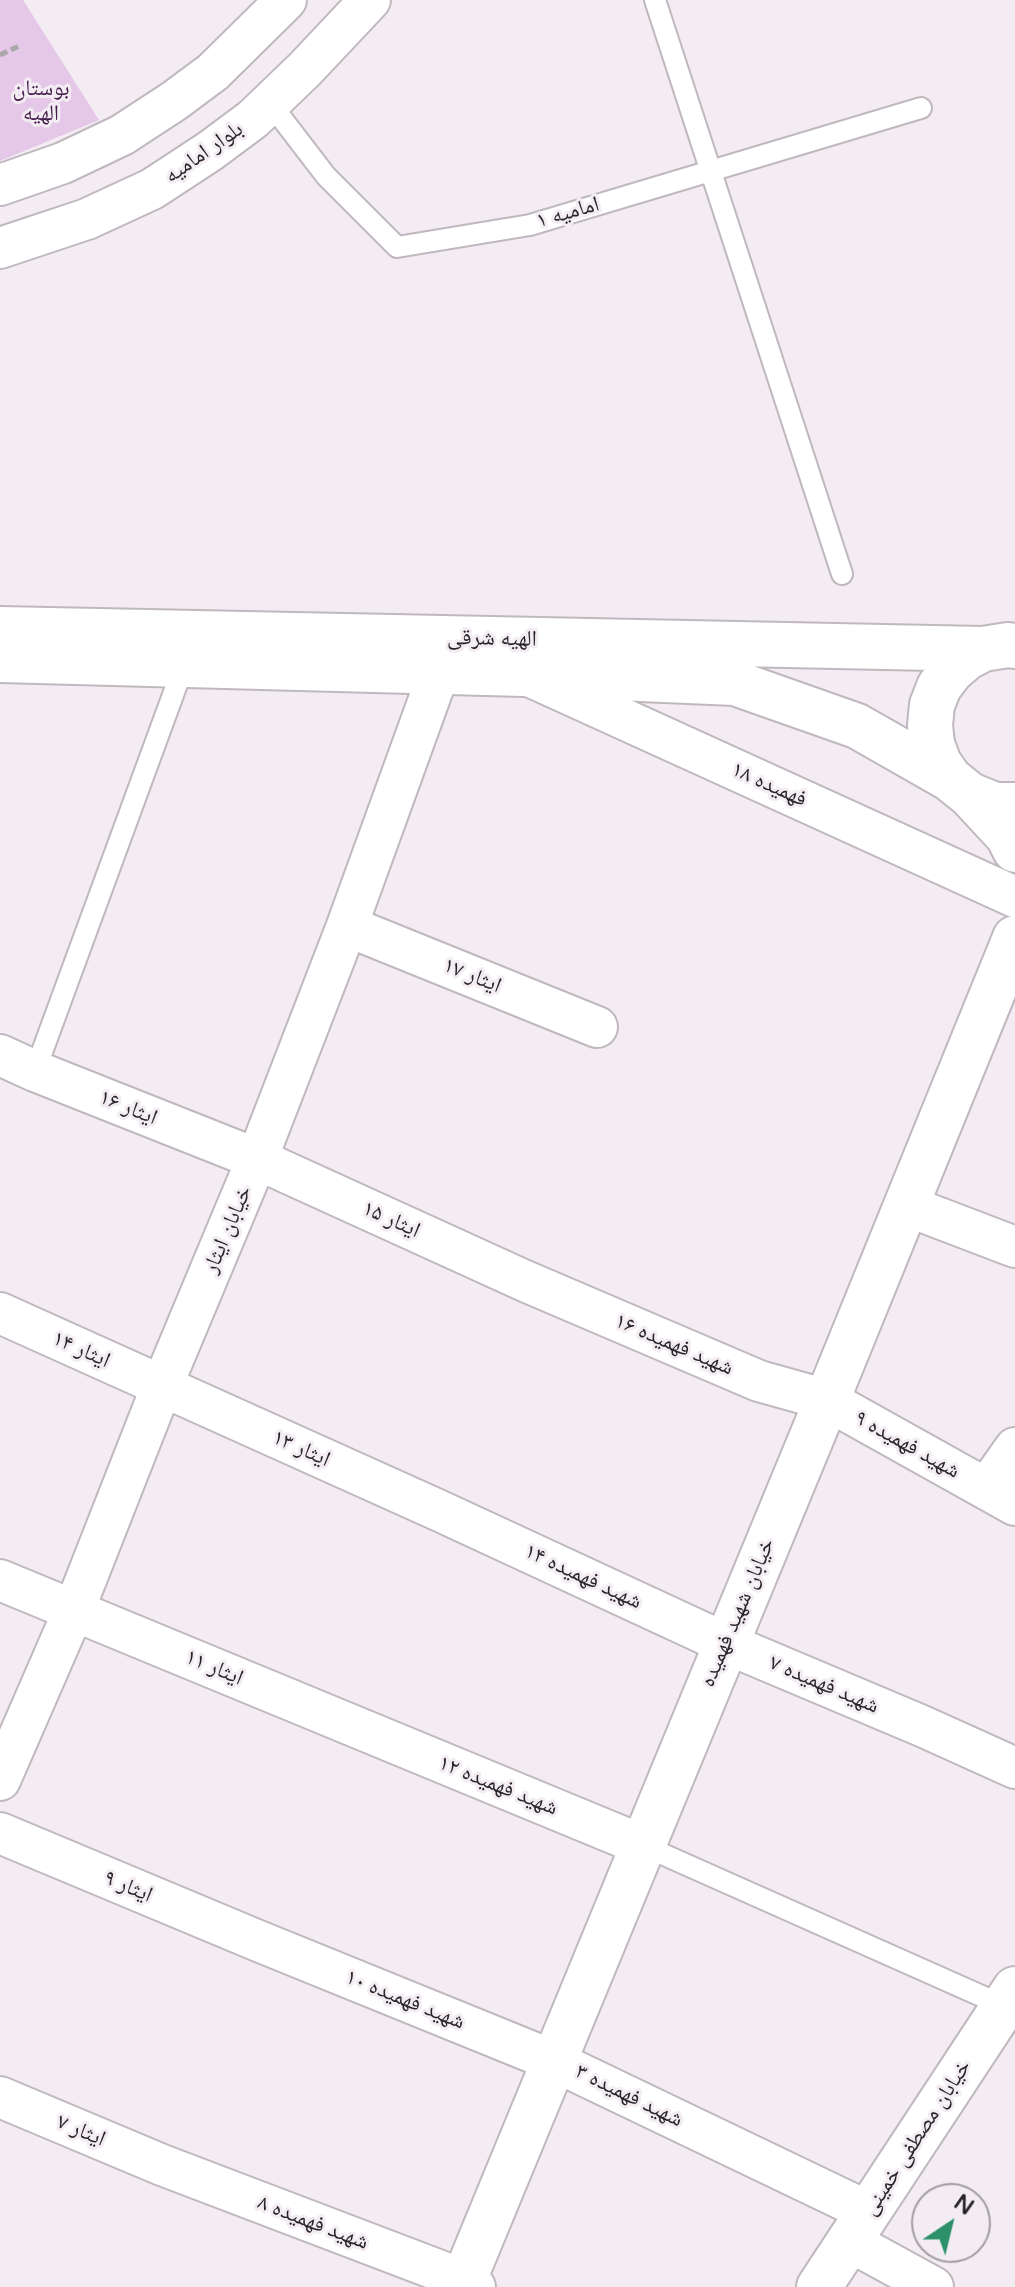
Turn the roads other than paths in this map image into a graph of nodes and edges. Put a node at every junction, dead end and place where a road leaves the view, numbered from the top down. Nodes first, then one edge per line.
1 (286, 0) edge
2 (370, 0) edge
3 (655, 0) edge
4 (270, 103) junction
5 (921, 108) dead end
6 (711, 171) junction
7 (0, 185) edge
8 (0, 248) edge
9 (842, 574) dead end
10 (0, 629) edge
11 (999, 648) edge
12 (0, 660) edge
13 (184, 665) junction
14 (439, 672) junction
15 (523, 674) junction
16 (960, 787) junction
17 (1015, 805) edge
18 (1015, 850) edge
19 (1015, 897) edge
20 (347, 926) junction
21 (1015, 938) edge
22 (1007, 996) edge
23 (597, 1027) dead end
24 (17, 1063) edge
25 (257, 1159) junction
26 (905, 1205) junction
27 (1015, 1247) edge
28 (525, 1281) joint
29 (0, 1313) edge
30 (162, 1386) junction
31 (827, 1400) junction
32 (1015, 1448) edge
33 (1000, 1497) edge
34 (440, 1511) joint
35 (0, 1580) edge
36 (74, 1610) junction
37 (725, 1643) junction
38 (355, 1726) joint
39 (1015, 1768) edge
40 (0, 1780) edge
41 (0, 1833) edge
42 (642, 1845) junction
43 (256, 1940) joint
44 (1010, 1997) edge
45 (554, 2061) junction
46 (0, 2097) edge
47 (162, 2165) joint
48 (859, 2226) junction
49 (467, 2285) edge
50 (819, 2287) edge
51 (933, 2287) edge

1 - 7 street
2 - 4 street, بلوار امامیه
3 - 6 lane
4 - 6 lane, امامیه ۱
4 - 8 street, بلوار امامیه
5 - 6 lane, امامیه ۱
6 - 9 lane
10 - 11 street, الهیه شرقی
11 - 16 street
12 - 13 street, الهیه شرقی
13 - 14 street, الهیه شرقی
13 - 24 lane
14 - 15 street, الهیه شرقی
14 - 20 street, خیابان ایثار
15 - 16 street, الهیه شرقی
15 - 19 street, فهمیده ۱۸
16 - 17 street
16 - 18 street
20 - 23 street, ایثار ۱۷
20 - 25 street, خیابان ایثار
21 - 22 street, خیابان شهید فهمیده
22 - 26 street, خیابان شهید فهمیده
24 - 25 street, ایثار ۱۶
25 - 28 street, ایثار ۱۵
25 - 30 street, خیابان ایثار
26 - 27 street
26 - 31 street, خیابان شهید فهمیده
28 - 31 street, شهید فهمیده ۱۶
29 - 30 street, ایثار ۱۴
30 - 34 street, ایثار ۱۳
30 - 36 street, خیابان ایثار
31 - 33 street, شهید فهمیده ۹
31 - 37 street, خیابان شهید فهمیده
32 - 33 street
34 - 37 street, شهید فهمیده ۱۴
35 - 36 street, ایثار ۱۱
36 - 38 street, ایثار ۱۱
36 - 40 street, خیابان ایثار
37 - 39 street, شهید فهمیده ۷
37 - 42 street, خیابان شهید فهمیده
38 - 42 street, شهید فهمیده ۱۲
41 - 43 street, ایثار ۹
42 - 44 lane
42 - 45 street, خیابان شهید فهمیده
43 - 45 street, شهید فهمیده ۱۰
44 - 48 street, خیابان مصطفی خمینی
45 - 48 street, شهید فهمیده ۳
45 - 49 street, خیابان شهید فهمیده
46 - 47 street, ایثار ۷
47 - 49 street, شهید فهمیده ۸
48 - 50 street, خیابان مصطفی خمینی
48 - 51 street, شهید فهمیده ۳

